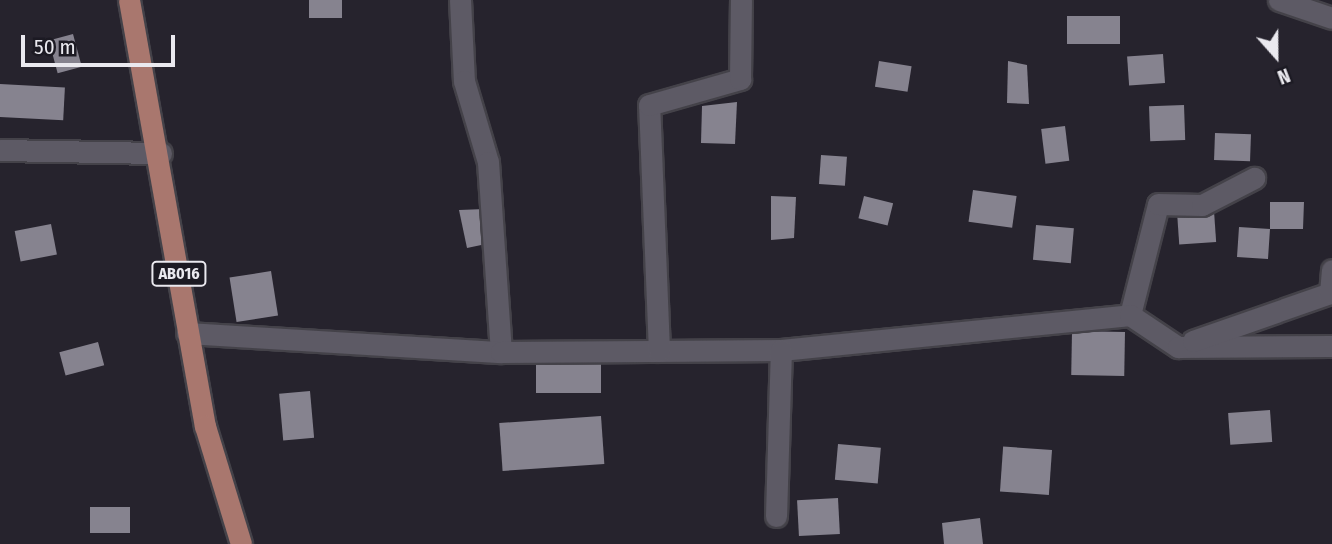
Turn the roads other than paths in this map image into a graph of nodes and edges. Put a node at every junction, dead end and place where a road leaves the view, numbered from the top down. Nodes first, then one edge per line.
1 (129, 0) edge
2 (460, 0) edge
3 (741, 0) edge
4 (1279, 0) edge
5 (1332, 18) edge
6 (0, 150) edge
7 (161, 153) junction
8 (1255, 178) dead end
9 (1332, 270) edge
10 (1130, 315) junction
11 (187, 333) junction
12 (1332, 346) edge
13 (1178, 347) junction
14 (781, 350) junction
15 (659, 351) junction
16 (501, 352) junction
17 (776, 516) dead end
18 (241, 544) edge

1 - 7 main road, AB016
2 - 16 street
3 - 15 street
4 - 5 street
6 - 7 street
7 - 11 main road, AB016
8 - 10 street
9 - 13 street
10 - 13 street
10 - 14 street
11 - 16 street
11 - 18 main road, AB016
12 - 13 street
14 - 15 street
14 - 17 street
15 - 16 street

